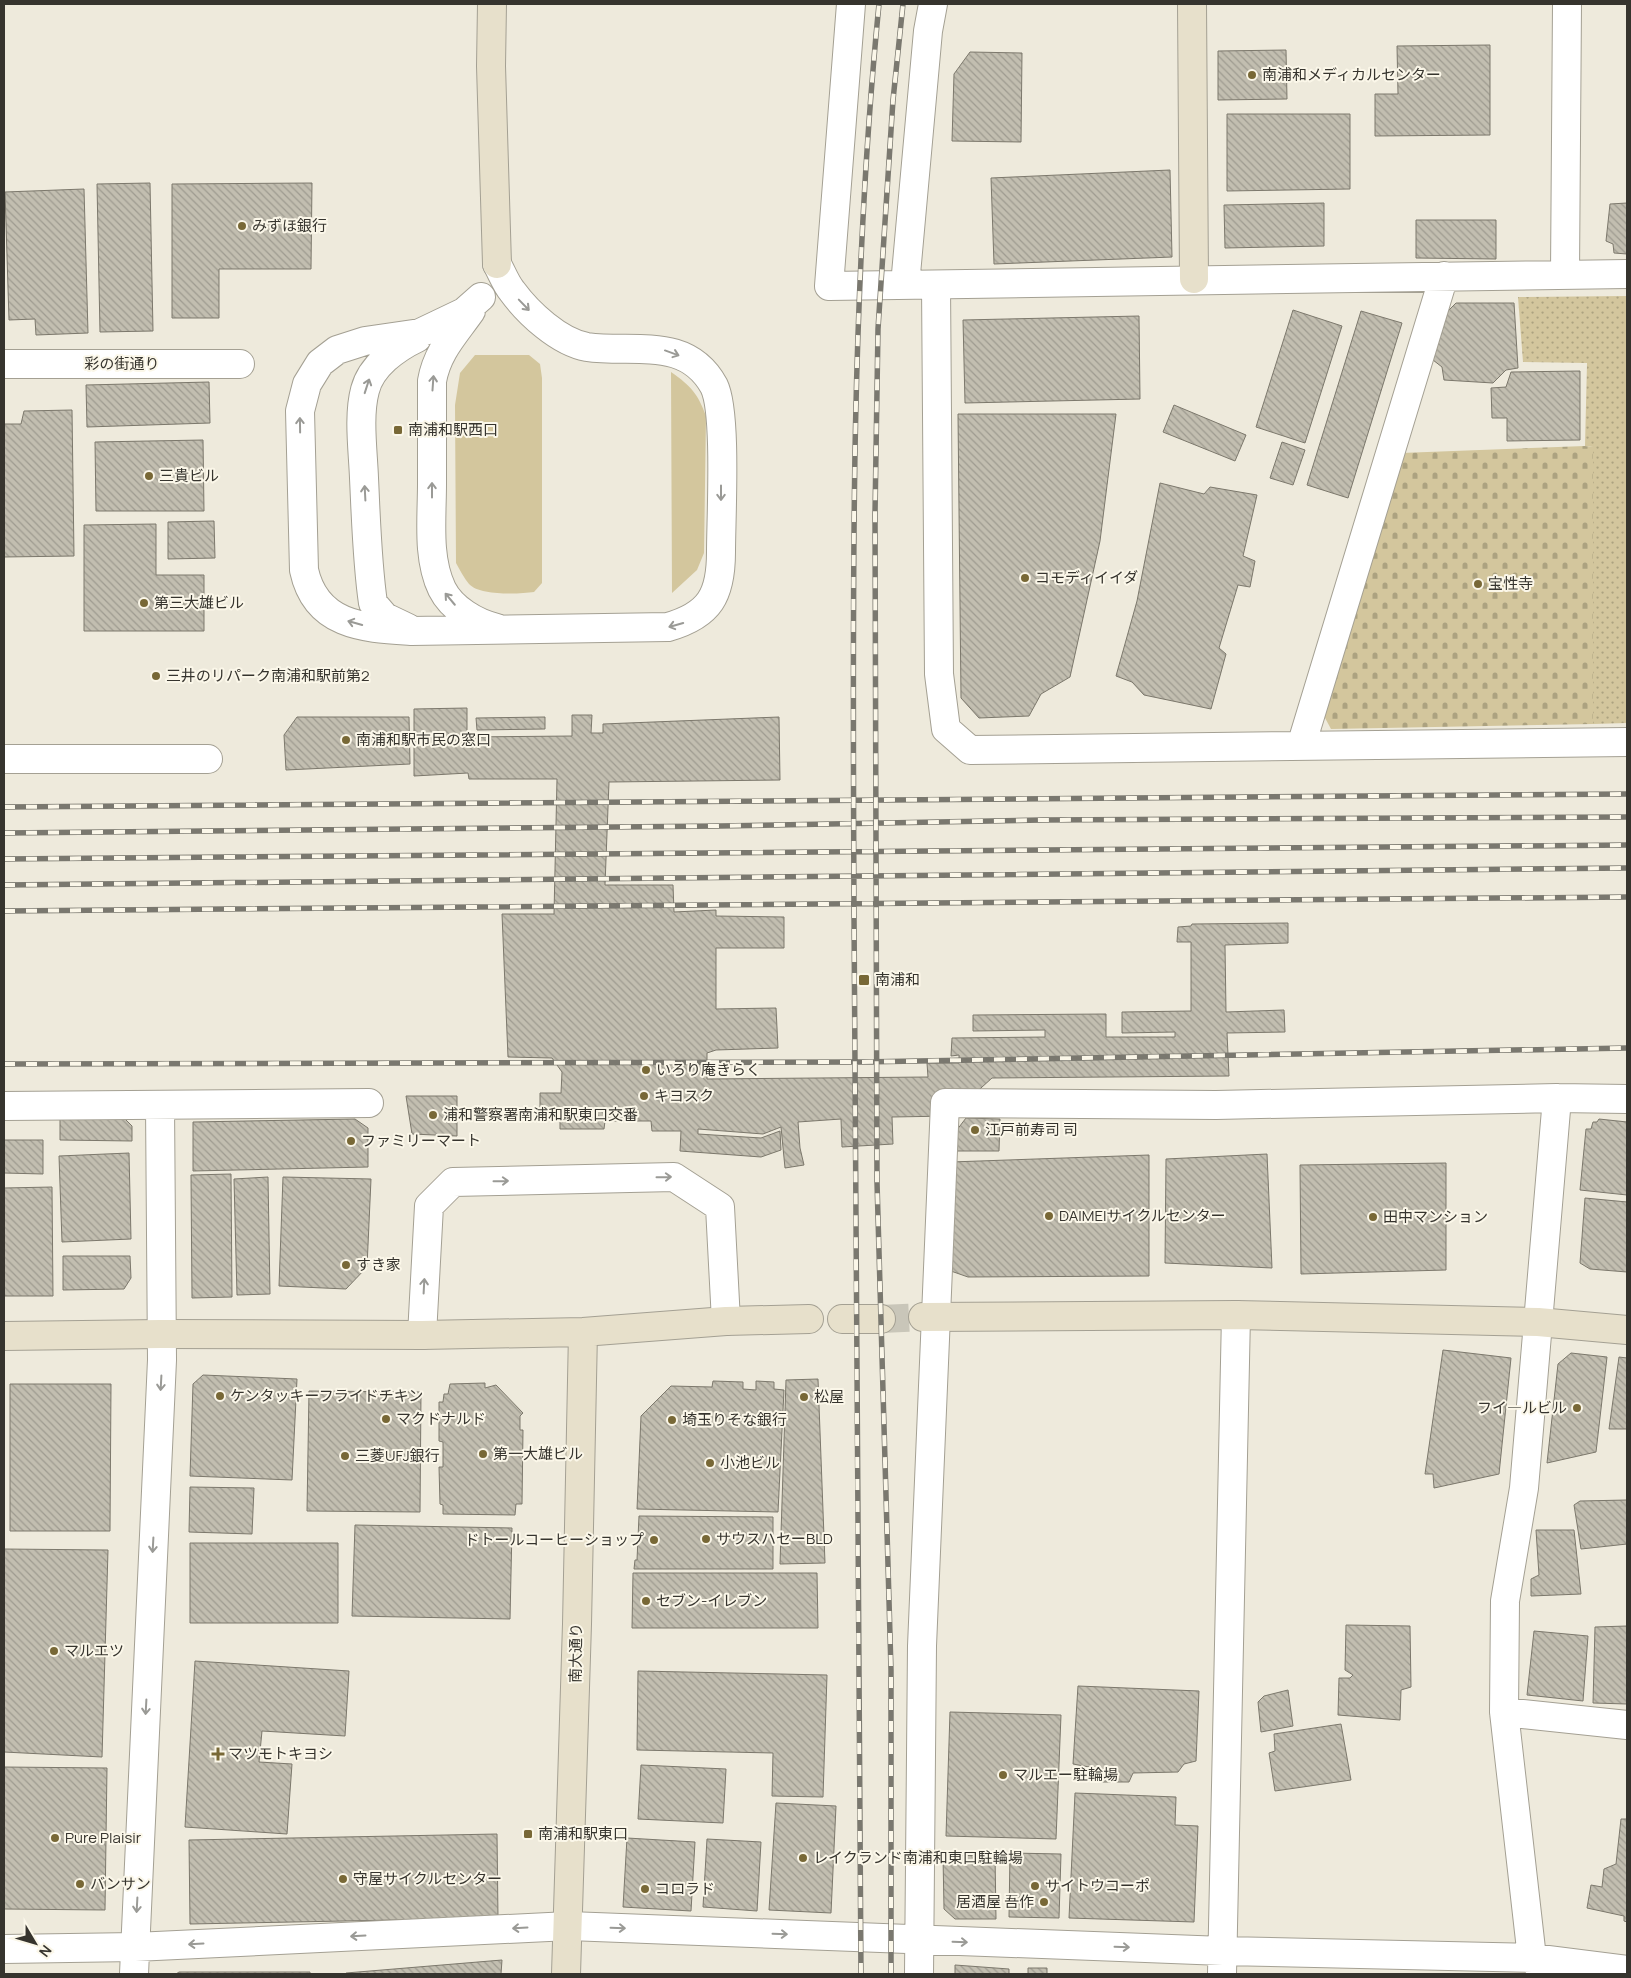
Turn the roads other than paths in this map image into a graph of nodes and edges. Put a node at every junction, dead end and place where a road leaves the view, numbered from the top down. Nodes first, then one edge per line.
1 (492, 4) edge
2 (851, 4) edge
3 (933, 4) edge
4 (1192, 4) edge
5 (1567, 4) edge
6 (498, 264) junction
7 (1566, 274) junction
8 (1627, 274) edge
9 (1444, 276) junction
10 (1194, 279) junction
11 (905, 285) junction
12 (936, 285) junction
13 (481, 297) junction
14 (4, 364) edge
15 (240, 364) dead end
16 (421, 631) junction
17 (507, 631) junction
18 (1627, 742) edge
19 (1301, 746) junction
20 (4, 759) edge
21 (208, 759) dead end
22 (1558, 1098) junction
23 (1627, 1098) edge
24 (369, 1103) dead end
25 (160, 1105) junction
26 (4, 1106) edge
27 (1236, 1315) junction
28 (930, 1318) junction
29 (809, 1319) dead end
30 (842, 1319) dead end
31 (881, 1319) tunnel mouth
32 (726, 1320) junction
33 (1538, 1322) junction
34 (1627, 1330) edge
35 (582, 1332) junction
36 (161, 1334) junction
37 (422, 1335) junction
38 (4, 1336) edge
39 (1504, 1712) junction
40 (1627, 1725) edge
41 (569, 1926) junction
42 (920, 1940) junction
43 (135, 1947) junction
44 (4, 1949) edge
45 (1223, 1962) edge
46 (1539, 1966) edge
47 (1627, 1970) edge
48 (134, 1974) edge
49 (566, 1974) edge
50 (919, 1974) edge

1 - 6 street
2 - 11 street
3 - 11 street
4 - 10 street
5 - 7 street
6 - 13 street
6 -> 17 street
7 - 8 street
7 - 9 street
9 - 10 street
9 - 19 street
10 - 12 street
11 - 12 street
12 - 19 street
16 -> 13 street
16 -> 13 street
17 -> 13 street
14 - 15 street, 彩の街通り
16 - 17 street
18 - 19 street
20 - 21 street
22 - 23 street
22 - 28 street
22 - 33 street
24 - 25 street
25 - 26 street
25 - 36 street
27 - 28 street
27 - 33 street
27 - 45 street
28 - 42 street
29 - 32 street
30 - 31 street
32 - 35 street
37 -> 32 street
33 - 34 street
33 - 39 street
35 - 37 street
35 - 41 street, 南大通り
36 - 37 street
36 - 38 street
36 -> 43 street
39 - 40 street
39 - 46 street
41 -> 42 street
41 -> 43 street
41 - 49 street, 南大通り
42 -> 45 street
42 - 50 street
43 - 44 street
43 - 48 street
45 - 46 street
46 - 47 street

